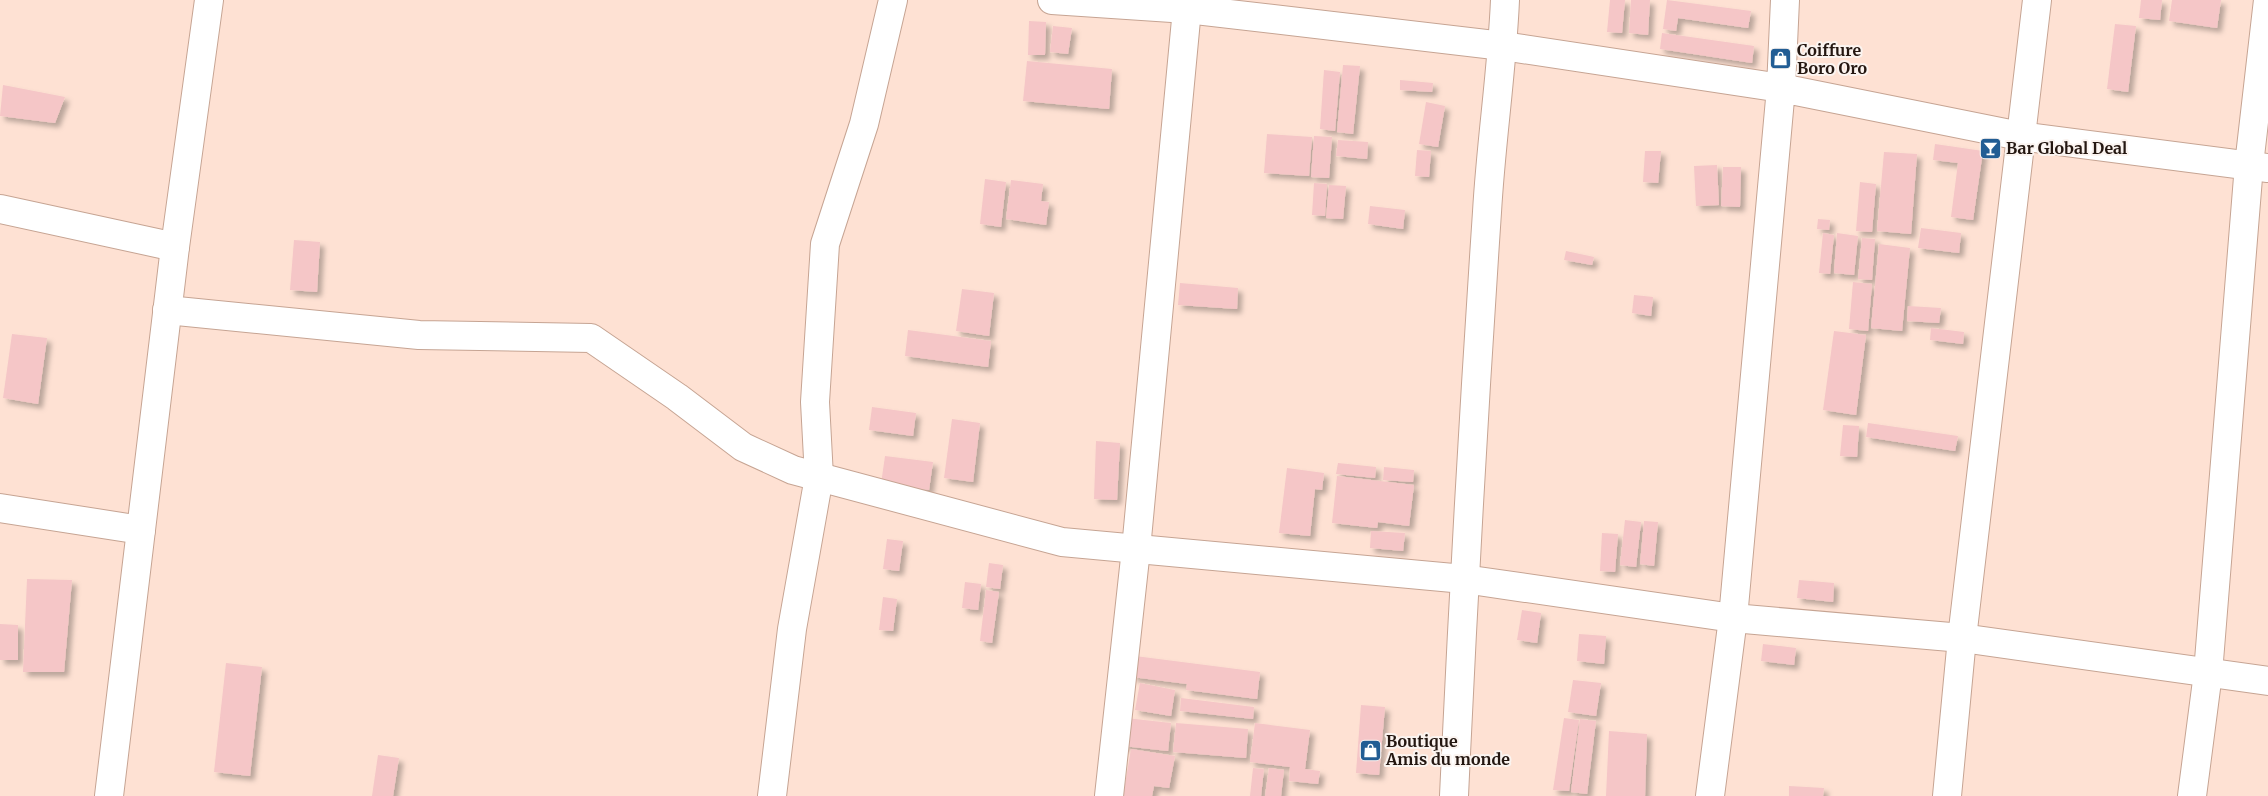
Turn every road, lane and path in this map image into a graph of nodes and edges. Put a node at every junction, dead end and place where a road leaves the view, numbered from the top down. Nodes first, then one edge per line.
1 (209, 0) edge
2 (893, 0) edge
3 (1052, 0) edge
4 (1505, 0) edge
5 (1785, 0) edge
6 (2037, 0) edge
7 (2268, 0) edge
8 (1187, 9) junction
9 (1503, 46) junction
10 (1781, 88) junction
11 (2020, 136) junction
12 (2258, 167) edge
13 (0, 209) edge
14 (175, 247) junction
15 (167, 310) junction
16 (819, 477) junction
17 (0, 508) edge
18 (141, 530) junction
19 (1136, 549) junction
20 (1464, 579) junction
21 (1733, 618) junction
22 (1962, 638) junction
23 (2208, 673) junction
24 (2268, 681) edge
25 (109, 796) edge
26 (772, 796) edge
27 (1109, 796) edge
28 (1454, 796) edge
29 (1710, 796) edge
30 (1947, 796) edge
31 (2192, 796) edge

1 - 14 street
2 - 16 street
3 - 8 street
4 - 9 street
5 - 10 street
6 - 11 street
7 - 12 street
8 - 9 street
8 - 19 street
9 - 10 street
9 - 20 street
10 - 11 street
10 - 21 street
11 - 12 street
11 - 22 street
12 - 23 street
13 - 14 street
14 - 15 street
15 - 16 street
15 - 18 street
16 - 19 street
16 - 26 street
17 - 18 street
18 - 25 street
19 - 20 street
19 - 27 street
20 - 21 street
20 - 28 street
21 - 22 street
21 - 29 street
22 - 23 street
22 - 30 street
23 - 24 street
23 - 31 street

